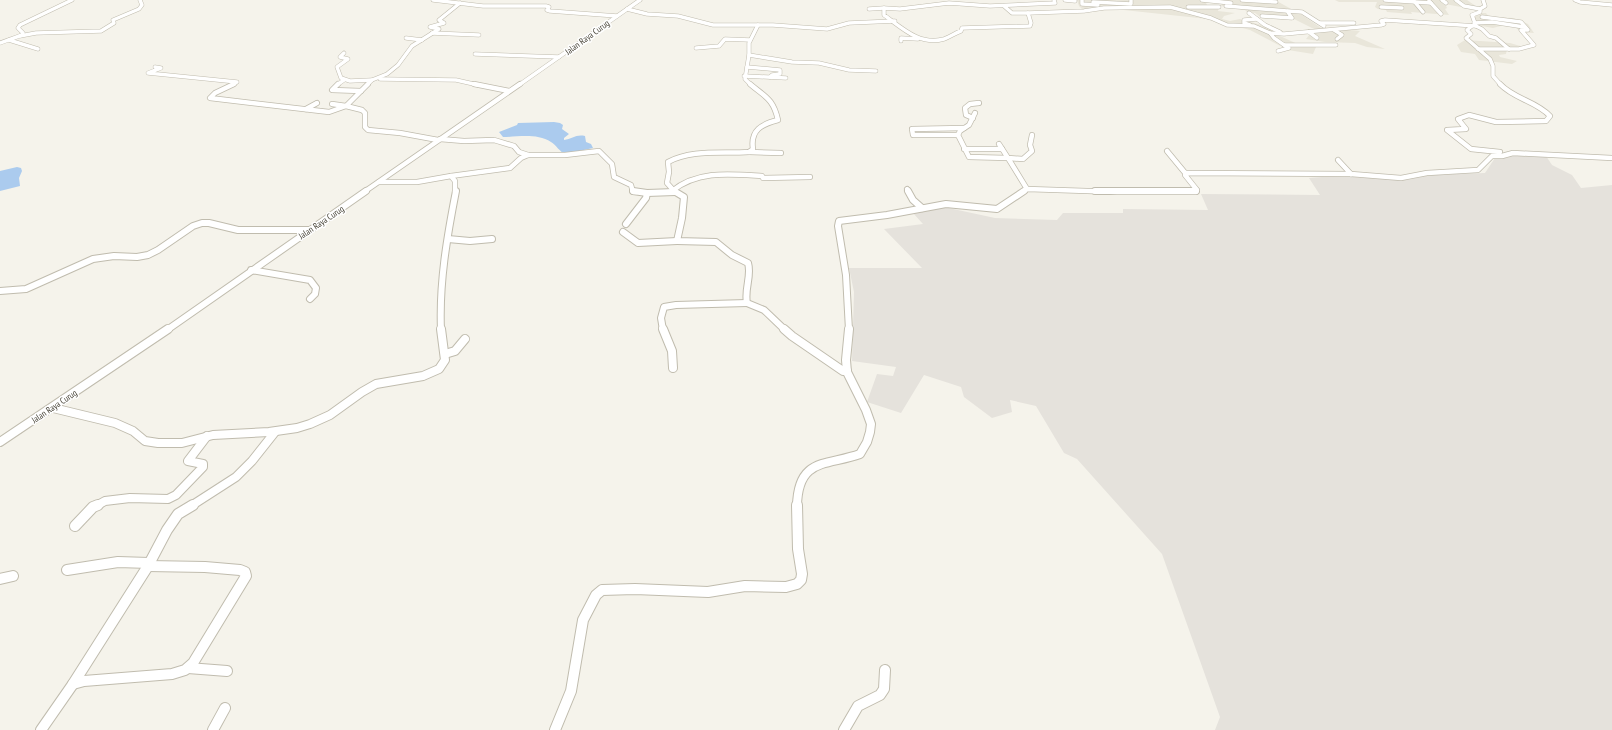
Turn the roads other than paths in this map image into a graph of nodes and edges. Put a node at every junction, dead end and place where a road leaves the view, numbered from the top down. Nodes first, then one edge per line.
1 (72, 0) edge
2 (140, 0) edge
3 (433, 0) edge
4 (640, 0) edge
5 (1065, 0) edge
6 (1082, 0) edge
7 (1111, 0) edge
8 (1202, 0) edge
9 (1385, 0) edge
10 (1442, 0) edge
11 (1456, 0) edge
12 (1483, 0) edge
13 (1575, 0) edge
14 (497, 1) dead end
15 (948, 1) edge
16 (1076, 1) dead end
17 (1131, 1) edge
18 (1396, 1) edge
19 (1413, 1) edge
20 (1055, 2) edge
21 (1093, 2) edge
22 (1138, 2) dead end
23 (1276, 2) dead end
24 (1430, 2) edge
25 (460, 3) junction
26 (1243, 3) edge
27 (1446, 3) dead end
28 (1399, 4) junction
29 (1612, 5) edge
30 (491, 6) junction
31 (1004, 6) junction
32 (1187, 6) junction
33 (1226, 6) dead end
34 (1170, 7) junction
35 (1219, 7) dead end
36 (884, 8) junction
37 (1104, 8) junction
38 (627, 9) junction
39 (869, 9) dead end
40 (1062, 11) junction
41 (1479, 11) junction
42 (1249, 12) dead end
43 (1255, 12) dead end
44 (1289, 12) junction
45 (1423, 12) dead end
46 (1028, 13) junction
47 (1191, 13) junction
48 (1441, 14) dead end
49 (617, 16) junction
50 (1262, 16) dead end
51 (1482, 17) junction
52 (1257, 19) junction
53 (895, 21) junction
54 (1381, 21) junction
55 (1492, 22) junction
56 (1320, 23) junction
57 (758, 25) junction
58 (1474, 25) junction
59 (1252, 26) junction
60 (1525, 27) junction
61 (1332, 30) junction
62 (1309, 32) junction
63 (432, 33) junction
64 (1270, 33) junction
65 (1284, 34) junction
66 (479, 35) dead end
67 (20, 36) junction
68 (406, 38) dead end
69 (1318, 38) dead end
70 (918, 39) junction
71 (1337, 39) dead end
72 (9, 40) junction
73 (422, 40) junction
74 (750, 40) junction
75 (901, 41) dead end
76 (0, 43) edge
77 (1284, 45) junction
78 (1336, 45) dead end
79 (696, 48) dead end
80 (38, 49) dead end
81 (1478, 49) junction
82 (1509, 49) junction
83 (1278, 51) dead end
84 (344, 53) dead end
85 (475, 54) dead end
86 (749, 55) junction
87 (560, 57) junction
88 (155, 67) dead end
89 (746, 67) junction
90 (876, 71) dead end
91 (744, 76) junction
92 (770, 77) junction
93 (786, 78) dead end
94 (344, 80) junction
95 (374, 80) junction
96 (361, 91) junction
97 (509, 91) junction
98 (317, 103) dead end
99 (979, 103) dead end
100 (332, 104) dead end
101 (346, 106) junction
102 (306, 109) junction
103 (964, 128) junction
104 (958, 134) junction
105 (1032, 136) dead end
106 (439, 139) junction
107 (964, 149) junction
108 (1167, 151) dead end
109 (748, 152) junction
110 (781, 153) dead end
111 (1513, 153) junction
112 (528, 155) junction
113 (1008, 158) junction
114 (1612, 158) edge
115 (1338, 160) dead end
116 (1186, 174) junction
117 (1351, 174) junction
118 (451, 176) junction
119 (810, 177) dead end
120 (378, 182) junction
121 (1027, 189) junction
122 (907, 190) dead end
123 (674, 191) junction
124 (647, 193) junction
125 (922, 208) junction
126 (626, 224) dead end
127 (308, 230) junction
128 (623, 232) dead end
129 (448, 239) junction
130 (492, 239) dead end
131 (677, 241) junction
132 (251, 270) junction
133 (0, 291) edge
134 (310, 299) dead end
135 (747, 303) junction
136 (465, 339) dead end
137 (445, 354) junction
138 (673, 368) dead end
139 (847, 371) junction
140 (53, 408) junction
141 (275, 432) junction
142 (208, 436) junction
143 (0, 442) edge
144 (75, 526) dead end
145 (148, 564) junction
146 (67, 570) dead end
147 (13, 576) dead end
148 (0, 579) edge
149 (188, 668) junction
150 (885, 670) dead end
151 (227, 671) dead end
152 (73, 684) junction
153 (225, 708) dead end
154 (41, 730) edge
155 (213, 730) edge
156 (555, 730) edge
157 (844, 730) edge

1 - 67 street
2 - 67 street
3 - 25 street
4 - 38 street, Jalan Raya Curug
5 - 16 street
6 - 21 street
7 - 17 street
8 - 26 street
9 - 18 street
10 - 27 street
11 - 41 street
12 - 41 street
13 - 29 street
14 - 30 street
15 - 31 street
15 - 36 street
17 - 21 street
17 - 22 street
18 - 19 street
18 - 28 street
19 - 24 street
19 - 45 street
20 - 31 street
20 - 40 street
21 - 37 street
23 - 26 street
24 - 48 street
25 - 30 street
25 - 63 street
26 - 33 street
26 - 44 street
28 - 28 street
30 - 49 street
31 - 46 street
32 - 34 street
32 - 35 street
32 - 47 street
34 - 37 street
34 - 47 street
36 - 39 street
36 - 53 street
37 - 40 street
38 - 49 street, Jalan Raya Curug
38 - 57 street
40 - 46 street
41 - 51 street
41 - 58 street
42 - 52 street
43 - 44 street
44 - 50 street
44 - 56 street
46 - 70 street
47 - 59 street
49 - 87 street, Jalan Raya Curug
51 - 55 street
51 - 60 street
52 - 59 street
52 - 65 street
53 - 57 street
53 - 70 street
54 - 56 street
54 - 58 street
54 - 61 street
55 - 58 street
55 - 60 street
56 - 61 street
57 - 74 street
58 - 81 street
58 - 82 street
59 - 64 street
60 - 82 street
61 - 62 street
61 - 71 street
62 - 65 street
62 - 69 street
63 - 66 street
63 - 73 street
64 - 65 street
64 - 77 street
67 - 72 street
68 - 73 street
70 - 75 street
72 - 76 street
72 - 80 street
73 - 95 street
74 - 79 street
74 - 86 street
77 - 78 street
77 - 83 street
81 - 82 street
81 - 111 street
84 - 94 street
85 - 87 street
86 - 89 street
86 - 90 street
87 - 97 street, Jalan Raya Curug
88 - 102 street
89 - 91 street
89 - 92 street
91 - 92 street
91 - 109 street
92 - 93 street
94 - 95 street
94 - 96 street
95 - 96 street
95 - 97 street
96 - 101 street
97 - 106 street, Jalan Raya Curug
98 - 102 street
99 - 103 street
100 - 101 street
101 - 102 street
101 - 106 street
103 - 104 street
103 - 104 street
104 - 107 street
105 - 113 street
106 - 112 street
106 - 120 street, Jalan Raya Curug
107 - 113 street
107 - 113 street
108 - 116 street
109 - 110 street
109 - 123 street
111 - 114 street
111 - 117 street
112 - 118 street
112 - 124 street
113 - 121 street
115 - 117 street
116 - 117 street
116 - 121 street
118 - 120 street
118 - 129 street
119 - 123 street
120 - 127 street, Jalan Raya Curug
121 - 125 street
122 - 125 street
123 - 124 street
123 - 131 street
124 - 126 street
125 - 139 street
127 - 132 street, Jalan Raya Curug
127 - 133 street
128 - 131 street
129 - 130 street
129 - 137 street
131 - 135 street
132 - 134 street
132 - 140 street, Jalan Raya Curug
135 - 138 street
135 - 139 street
136 - 137 street
137 - 141 street
139 - 156 street
140 - 142 street
140 - 143 street, Jalan Raya Curug
141 - 142 street
141 - 145 street
142 - 144 street
145 - 146 street
145 - 149 street
145 - 152 street
147 - 148 street
149 - 151 street
149 - 152 street
150 - 157 street
152 - 154 street
153 - 155 street

